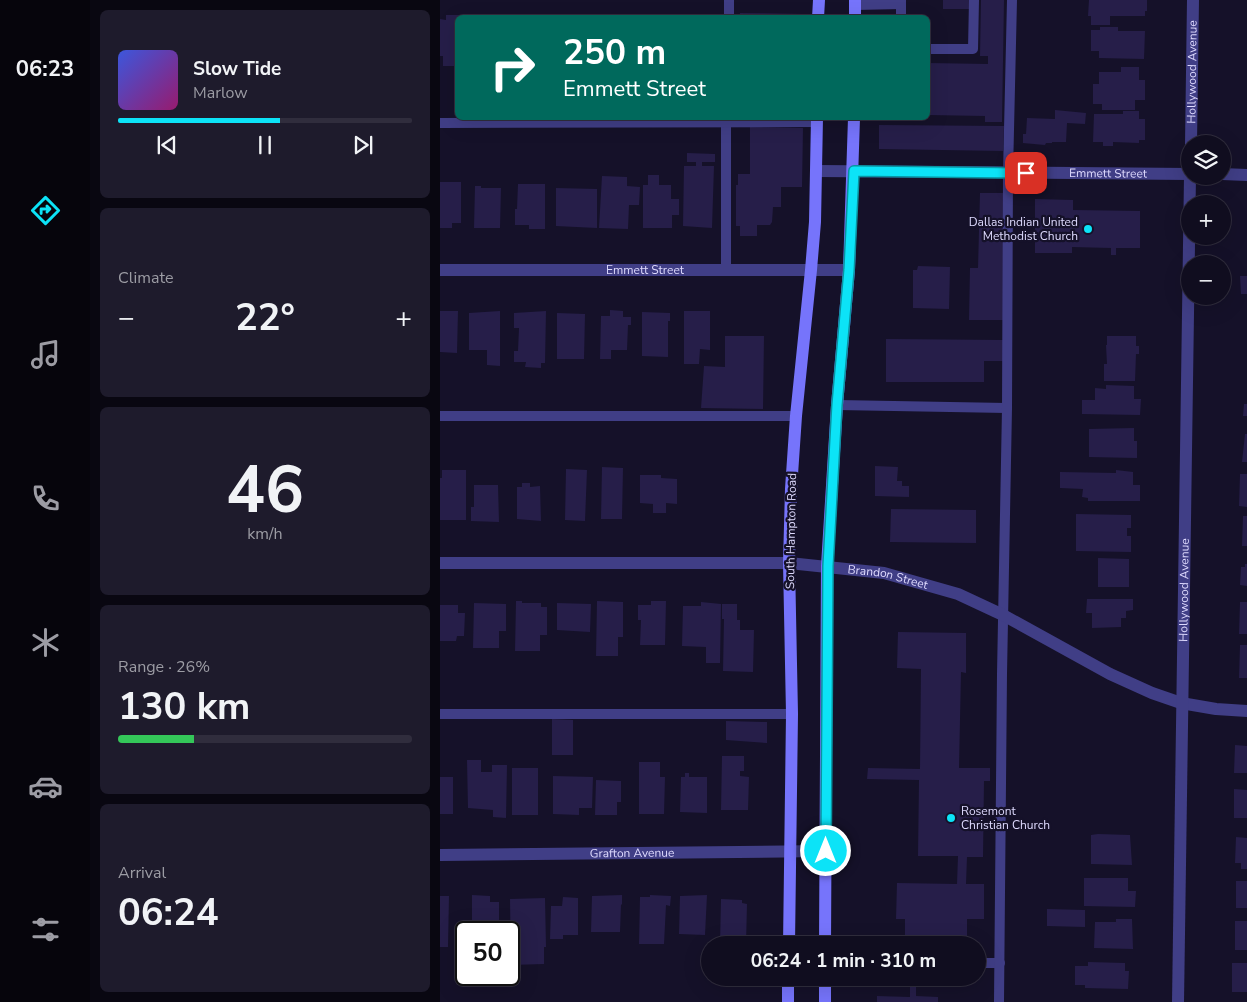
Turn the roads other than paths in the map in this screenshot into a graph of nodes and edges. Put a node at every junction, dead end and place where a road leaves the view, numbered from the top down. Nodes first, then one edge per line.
1 (729, 0) edge
2 (819, 0) edge
3 (974, 0) edge
4 (1012, 0) edge
5 (1193, 0) edge
6 (901, 2) edge
7 (855, 8) edge
8 (729, 15) edge
9 (818, 15) edge
10 (902, 15) edge
11 (930, 49) edge
12 (729, 120) edge
13 (817, 120) edge
14 (854, 120) edge
15 (440, 123) edge
16 (1191, 135) edge
17 (816, 171) junction
18 (854, 171) junction
19 (1008, 173) junction
20 (1231, 174) edge
21 (1181, 175) edge
22 (1247, 175) edge
23 (1190, 185) edge
24 (726, 269) junction
25 (440, 270) edge
26 (811, 270) junction
27 (849, 270) junction
28 (837, 405) junction
29 (1007, 408) junction
30 (440, 416) edge
31 (796, 416) junction
32 (440, 563) edge
33 (789, 563) junction
34 (828, 566) junction
35 (1004, 615) junction
36 (1181, 703) junction
37 (1247, 711) edge
38 (440, 714) edge
39 (792, 714) junction
40 (789, 851) junction
41 (826, 851) junction
42 (440, 855) edge
43 (789, 936) edge
44 (825, 936) edge
45 (986, 963) edge
46 (1000, 963) junction
47 (788, 986) edge
48 (825, 986) edge
49 (788, 1002) edge
50 (825, 1002) edge
51 (999, 1002) edge
52 (1178, 1002) edge

1 - 8 lane
2 - 9 main road
3 - 11 lane
4 - 19 lane
5 - 16 street, Hollywood Avenue
6 - 7 lane
6 - 10 lane
12 - 13 lane
12 - 15 lane
12 - 24 lane
13 - 17 main road, South Hampton Road
14 - 18 main road
17 - 18 street, Emmett Street
17 - 26 main road, South Hampton Road
18 - 19 street, Emmett Street
18 - 27 main road
19 - 21 street, Emmett Street
19 - 29 lane
20 - 22 street
23 - 36 street, Hollywood Avenue
24 - 25 street, Emmett Street
24 - 26 street, Emmett Street
26 - 27 street, Emmett Street
26 - 31 main road, South Hampton Road
27 - 28 main road
28 - 29 lane
28 - 34 main road
29 - 35 lane
30 - 31 lane
31 - 33 main road, South Hampton Road
32 - 33 street, Brandon Street
33 - 34 street, Brandon Street
33 - 39 main road, South Hampton Road
34 - 35 street, Brandon Street
34 - 41 main road
35 - 36 street, Brandon Street
35 - 46 lane
36 - 37 street, Brandon Street
36 - 52 street, Hollywood Avenue
38 - 39 lane
39 - 40 main road, South Hampton Road
40 - 41 street, Grafton Avenue
40 - 42 street, Grafton Avenue
40 - 43 main road, South Hampton Road
41 - 44 main road
45 - 46 lane
46 - 51 lane
47 - 49 main road
48 - 50 main road

